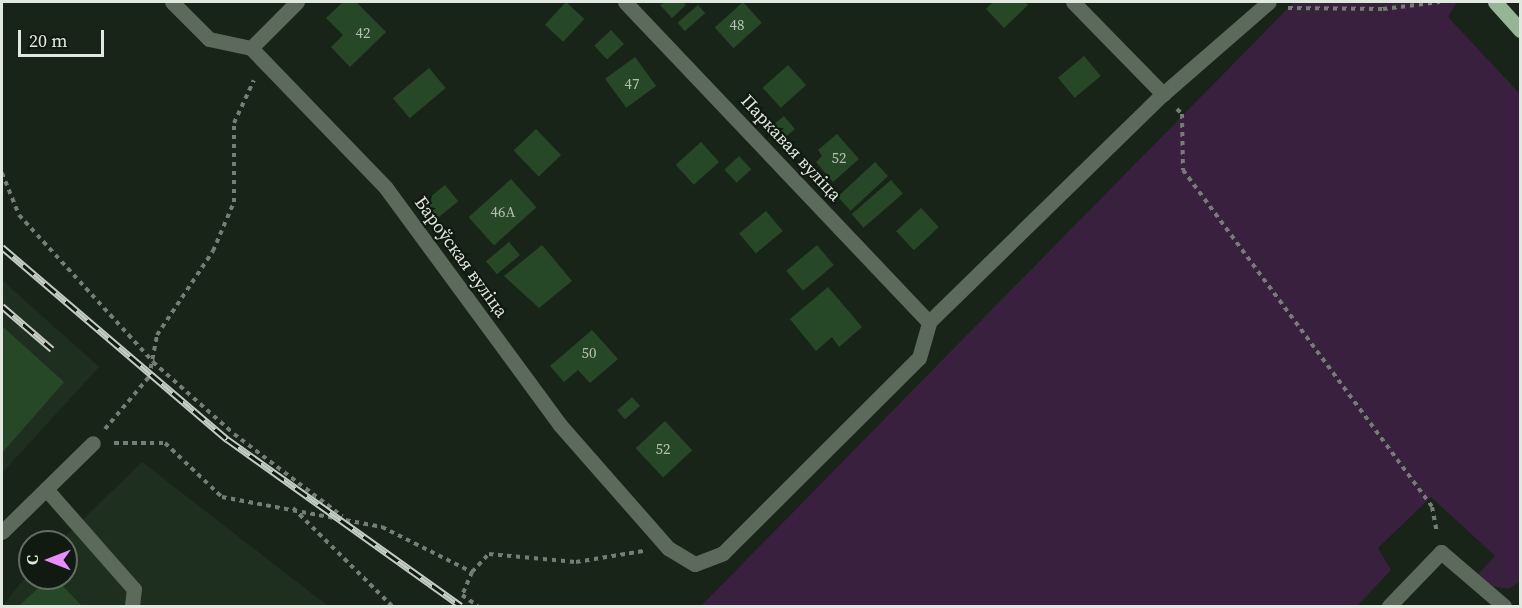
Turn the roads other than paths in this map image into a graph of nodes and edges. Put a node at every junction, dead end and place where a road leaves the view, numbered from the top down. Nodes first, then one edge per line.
1 (172, 2) edge
2 (297, 2) edge
3 (625, 2) edge
4 (1073, 2) edge
5 (1495, 2) edge
6 (1266, 4) edge
7 (1521, 30) edge
8 (251, 48) junction
9 (1163, 94) junction
10 (928, 322) junction
11 (93, 443) road end
12 (46, 489) junction
13 (2, 532) edge
14 (132, 606) edge
15 (1389, 606) edge
16 (1504, 606) edge

1 - 8 street
2 - 8 street
3 - 10 street, Паркавая вуліца
4 - 9 street
5 - 7 main road
6 - 9 street
8 - 10 street, Бароўская вуліца
9 - 10 street
11 - 12 street
12 - 13 street
12 - 14 street
15 - 16 street

